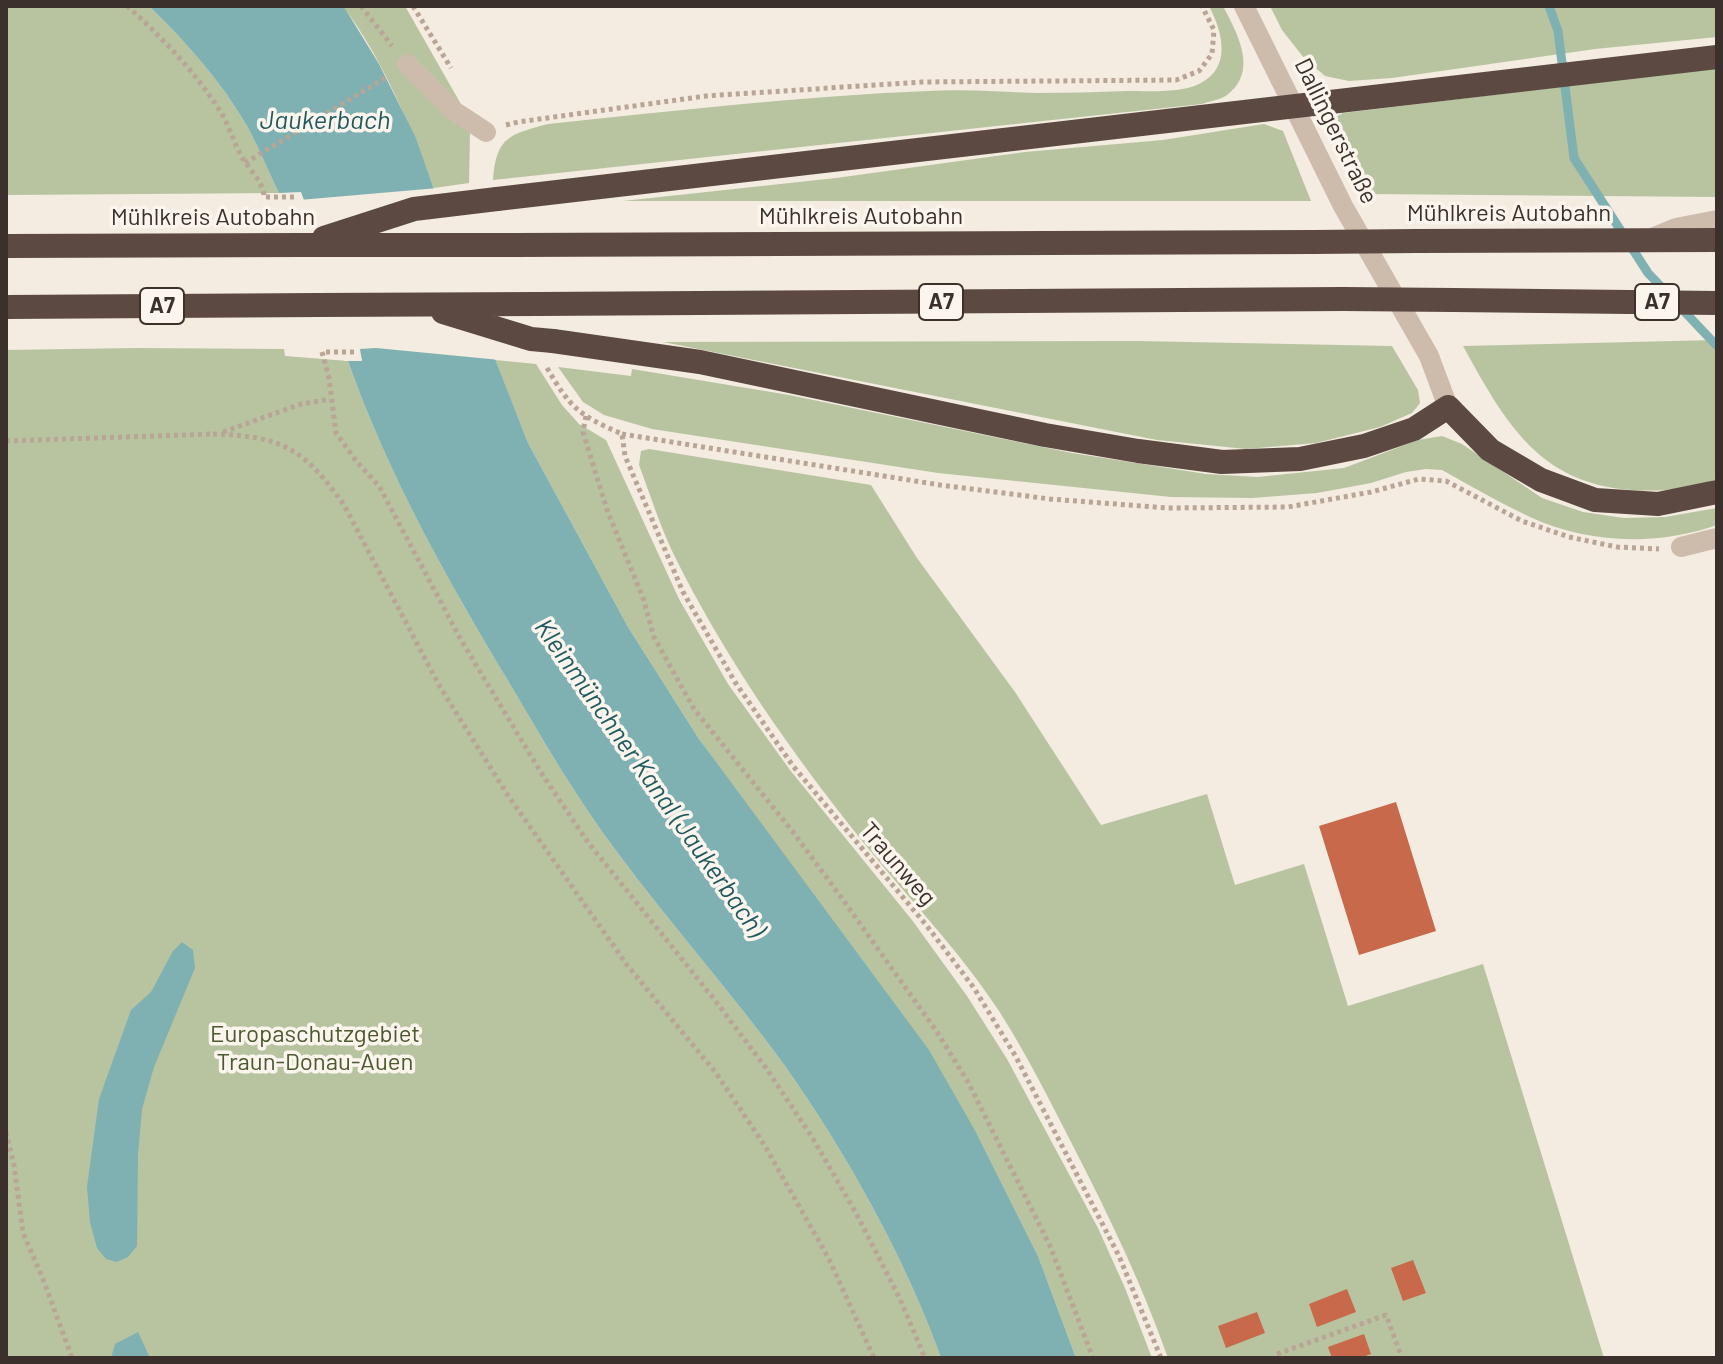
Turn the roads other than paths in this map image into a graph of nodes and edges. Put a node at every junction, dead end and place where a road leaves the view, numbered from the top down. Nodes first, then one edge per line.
1 (1244, 6) edge
2 (1717, 57) edge
3 (403, 66) road end
4 (1296, 106) junction
5 (486, 132) road end
6 (1717, 220) edge
7 (1682, 235) junction
8 (1717, 240) edge
9 (299, 245) junction
10 (6, 246) edge
11 (1717, 303) edge
12 (418, 304) junction
13 (6, 307) edge
14 (1448, 407) junction
15 (1717, 492) edge
16 (1717, 538) edge
17 (1681, 547) road end

1 - 4 street, Dallingerstraße
2 - 4 highway
3 - 5 street
4 - 9 highway, bridge
4 - 14 street, Dallingerstraße
6 - 7 street
7 - 8 highway, Mühlkreis Autobahn
7 - 9 highway, Mühlkreis Autobahn, bridge
9 - 10 highway, Mühlkreis Autobahn
11 - 12 highway, A7, bridge
12 - 13 highway, A7, bridge
12 - 14 highway, bridge
14 - 15 highway
16 - 17 street

